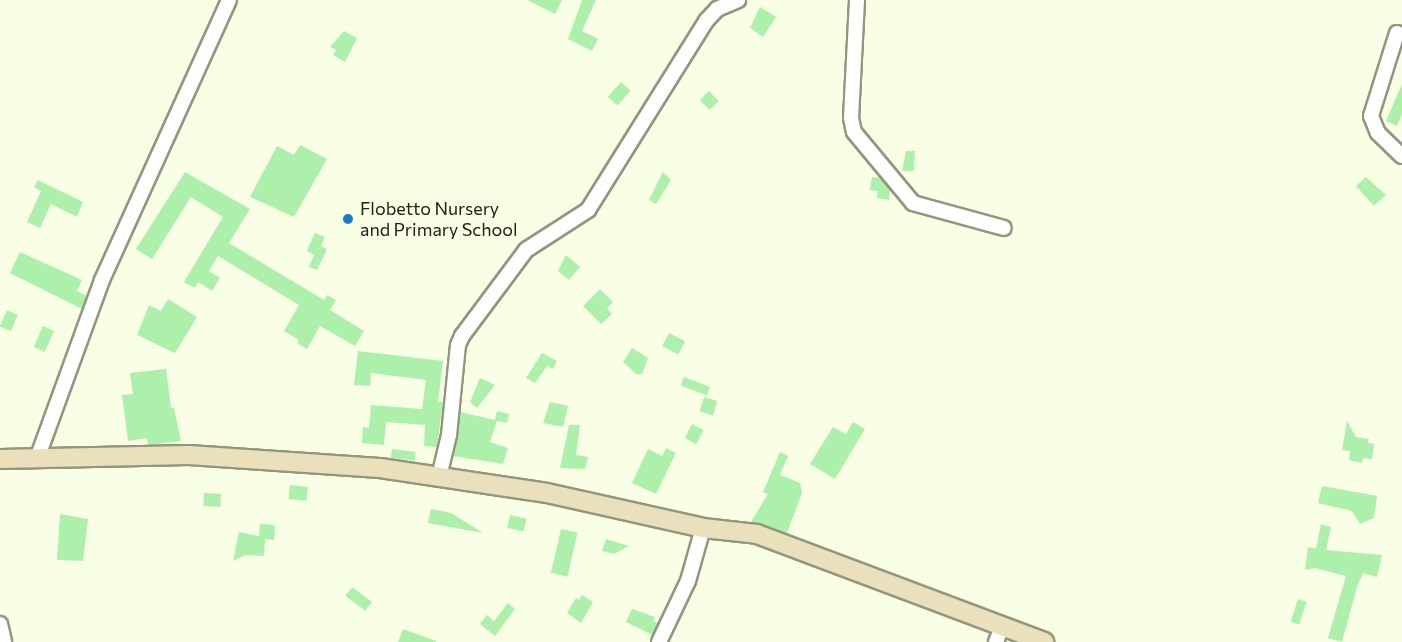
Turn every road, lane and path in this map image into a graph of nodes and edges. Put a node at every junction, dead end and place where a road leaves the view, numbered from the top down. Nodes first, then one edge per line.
1 (229, 0) edge
2 (738, 0) edge
3 (857, 0) edge
4 (1397, 33) dead end
5 (1402, 156) edge
6 (1004, 228) dead end
7 (38, 456) junction
8 (0, 459) edge
9 (439, 477) junction
10 (704, 528) junction
11 (0, 624) edge
12 (999, 635) edge
13 (4, 642) edge
14 (659, 642) edge
15 (1044, 642) edge

1 - 7 street
2 - 9 street
3 - 6 street
4 - 5 street
7 - 8 main road
7 - 9 main road
9 - 10 main road
10 - 12 main road
10 - 14 street
11 - 13 street
12 - 15 main road

